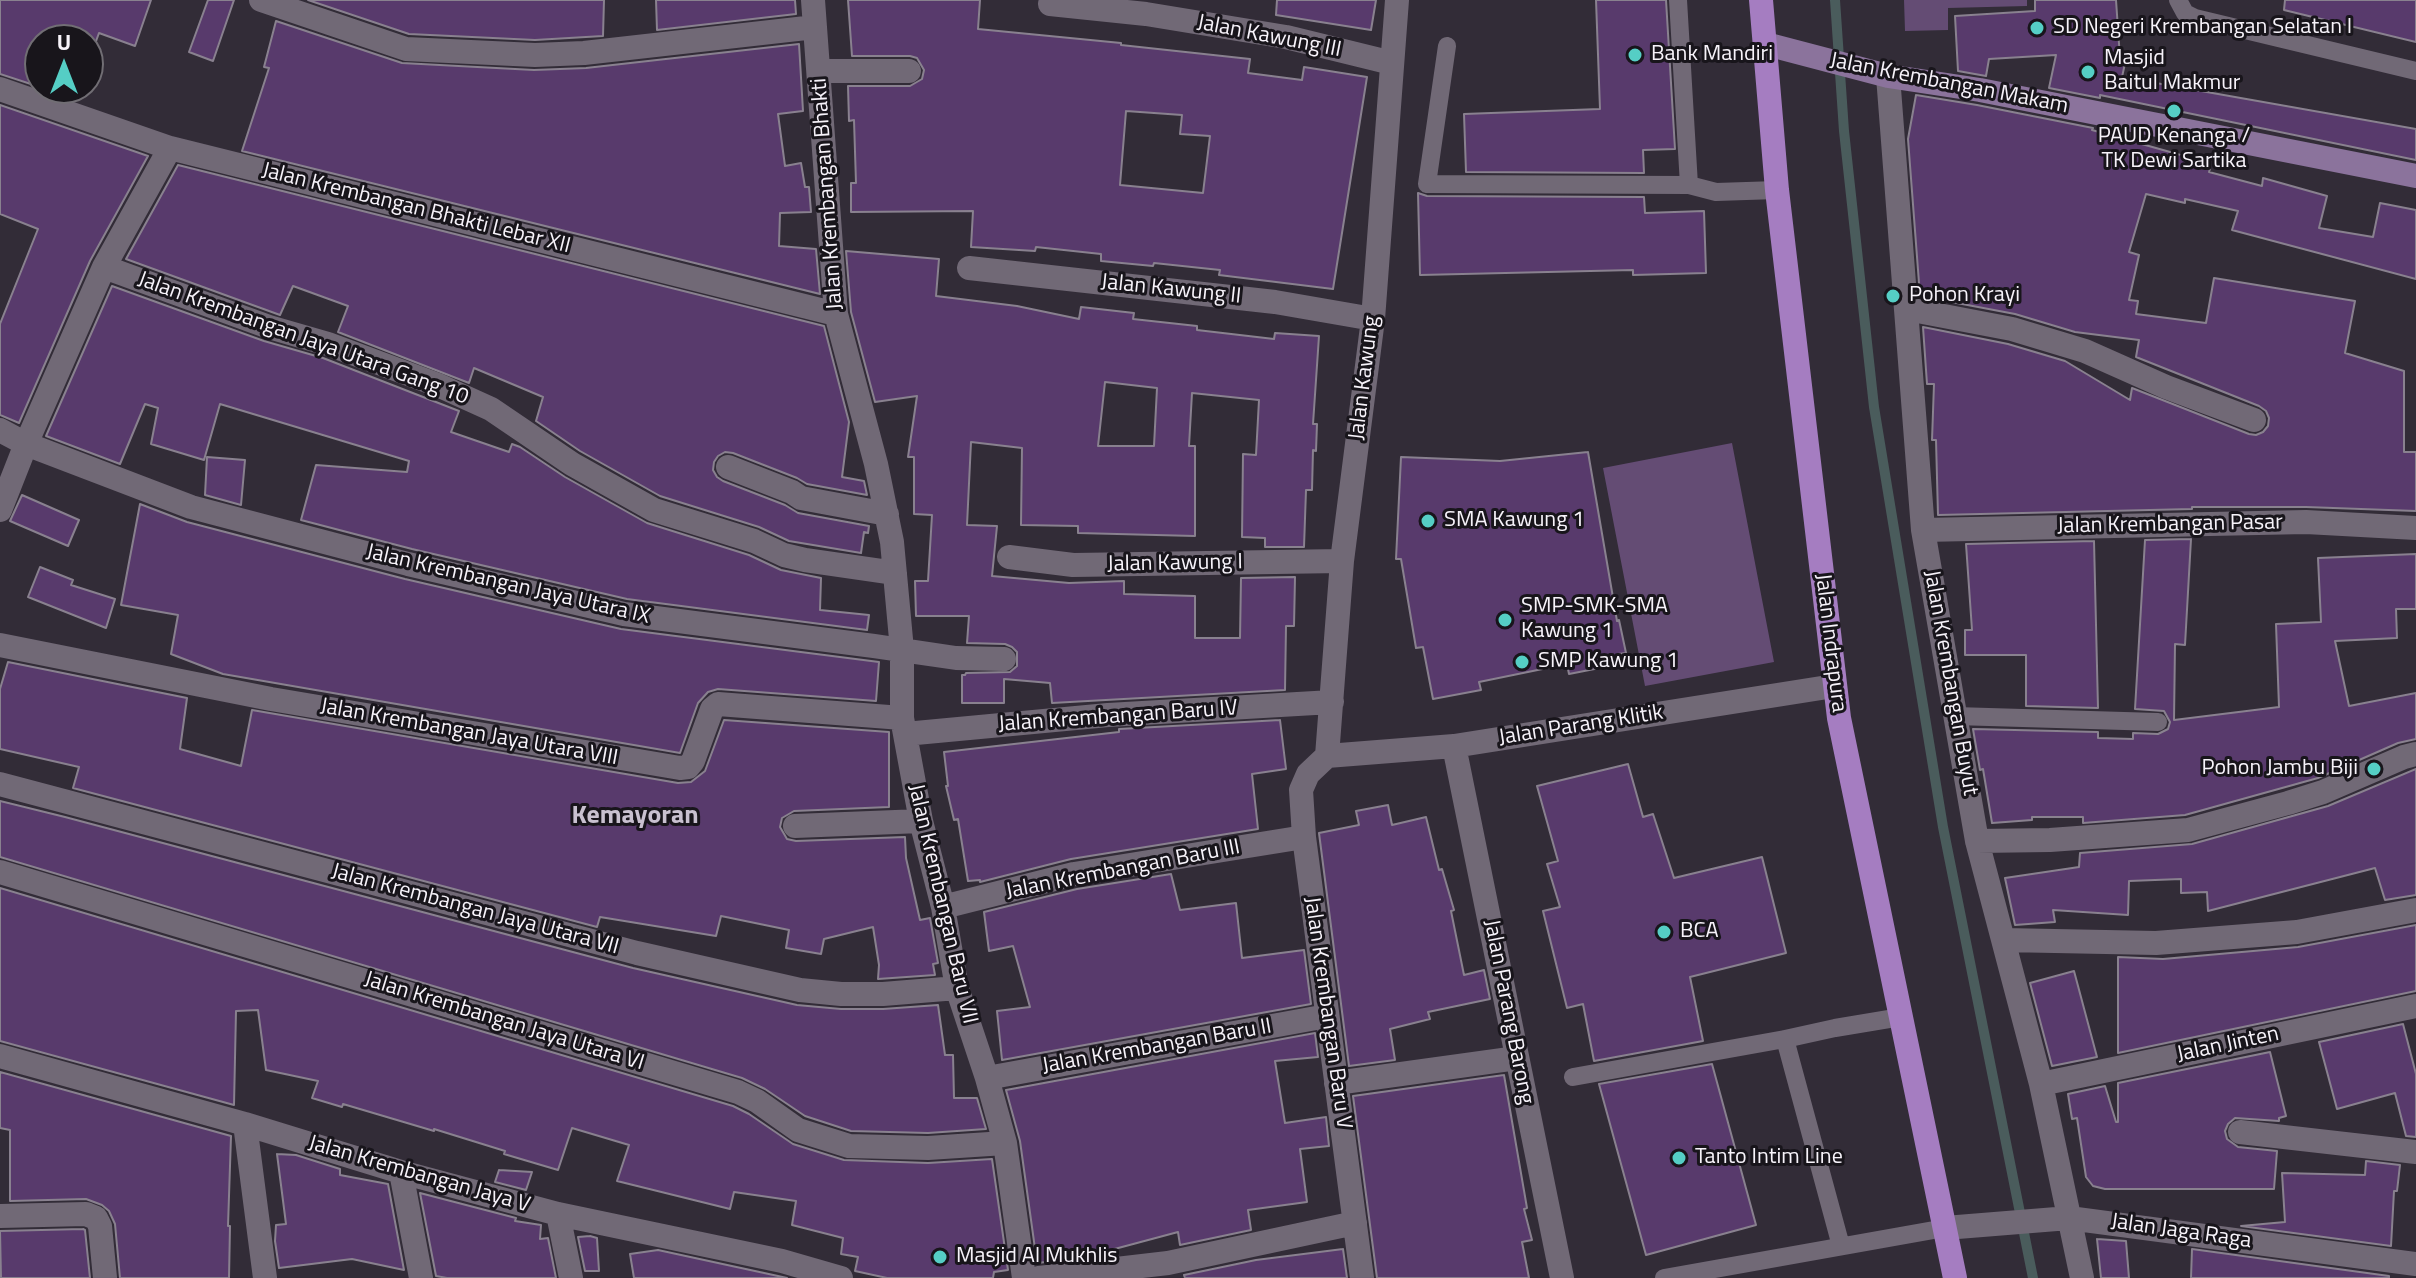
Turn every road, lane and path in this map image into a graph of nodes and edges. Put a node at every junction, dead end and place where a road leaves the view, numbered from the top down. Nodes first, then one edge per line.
1 (261, 0) edge
2 (813, 0) edge
3 (1397, 0) edge
4 (1678, 0) edge
5 (1761, 0) edge
6 (2178, 0) edge
7 (1050, 4) dead end
8 (815, 27) junction
9 (1766, 44) junction
10 (1447, 46) dead end
11 (1392, 63) junction
12 (819, 71) junction
13 (909, 71) dead end
14 (2416, 71) edge
15 (1888, 76) junction
16 (0, 89) edge
17 (170, 148) junction
18 (2416, 176) edge
19 (1689, 185) junction
20 (1777, 190) junction
21 (104, 267) junction
22 (969, 268) dead end
23 (1907, 309) junction
24 (836, 314) junction
25 (1373, 319) junction
26 (2254, 420) dead end
27 (0, 430) edge
28 (26, 444) junction
29 (728, 467) dead end
30 (0, 510) edge
31 (887, 514) junction
32 (2416, 528) edge
33 (1923, 530) junction
34 (1009, 557) dead end
35 (1342, 561) junction
36 (895, 573) junction
37 (0, 645) edge
38 (902, 650) junction
39 (1004, 659) dead end
40 (1834, 686) junction
41 (1332, 702) junction
42 (1955, 716) junction
43 (2158, 722) dead end
44 (903, 726) junction
45 (1454, 746) junction
46 (2416, 754) edge
47 (1327, 756) junction
48 (0, 784) edge
49 (921, 821) junction
50 (795, 826) dead end
51 (1304, 837) junction
52 (1977, 841) junction
53 (0, 872) edge
54 (943, 907) junction
55 (2416, 910) edge
56 (2004, 940) junction
57 (957, 988) junction
58 (2416, 1006) edge
59 (1327, 1016) junction
60 (1901, 1017) junction
61 (1785, 1039) junction
62 (0, 1056) edge
63 (1517, 1058) junction
64 (1573, 1077) dead end
65 (987, 1078) junction
66 (1336, 1083) junction
67 (2041, 1084) junction
68 (245, 1124) junction
69 (2240, 1132) dead end
70 (1005, 1143) junction
71 (2416, 1152) edge
72 (401, 1172) junction
73 (558, 1214) junction
74 (0, 1216) edge
75 (2057, 1218) junction
76 (1355, 1223) junction
77 (1945, 1228) junction
78 (1841, 1246) junction
79 (2416, 1264) edge
80 (783, 1270) edge
81 (1169, 1270) edge
82 (105, 1278) edge
83 (265, 1278) edge
84 (421, 1278) edge
85 (571, 1278) edge
86 (841, 1278) edge
87 (1024, 1278) edge
88 (1039, 1278) edge
89 (1362, 1278) edge
90 (1562, 1278) edge
91 (1664, 1278) edge
92 (1955, 1278) edge
93 (2082, 1278) edge

1 - 8 street
2 - 8 street, Jalan Krembangan Bhakti
3 - 11 street, Jalan Kawung
4 - 19 lane
5 - 9 main road, Jalan Indrapura
6 - 14 lane
7 - 11 street, Jalan Kawung III
8 - 12 street, Jalan Krembangan Bhakti
9 - 15 street, Jalan Krembangan Makam
9 - 20 main road, Jalan Indrapura
10 - 19 lane
11 - 25 street, Jalan Kawung
12 - 13 street
12 - 24 street, Jalan Krembangan Bhakti
15 - 18 street, Jalan Krembangan Makam
15 - 23 street, Jalan Krembangan Buyut
16 - 17 street, Jalan Krembangan Bhakti Lebar XII
17 - 21 street
17 - 24 street, Jalan Krembangan Bhakti Lebar XII
19 - 20 lane
20 - 40 main road, Jalan Indrapura
21 - 28 street
21 - 36 street, Jalan Krembangan Jaya Utara Gang 10
22 - 25 street, Jalan Kawung II
23 - 26 street
23 - 33 street, Jalan Krembangan Buyut
24 - 31 street, Jalan Krembangan Bhakti
25 - 35 street, Jalan Kawung
27 - 28 street, Jalan Krembangan Jaya Utara IX
28 - 30 street
28 - 38 street, Jalan Krembangan Jaya Utara IX
29 - 31 street
31 - 36 street, Jalan Krembangan Bhakti
32 - 33 street, Jalan Krembangan Pasar
33 - 42 street, Jalan Krembangan Buyut
34 - 35 street, Jalan Kawung I
35 - 41 street, Jalan Kawung
36 - 38 street, Jalan Krembangan Baru VII
37 - 44 street, Jalan Krembangan Jaya Utara VIII
38 - 39 street, Jalan Krembangan Jaya Utara IX
38 - 44 street, Jalan Krembangan Baru VII
40 - 45 street, Jalan Parang Klitik
40 - 60 main road, Jalan Indrapura
41 - 44 street, Jalan Krembangan Baru IV
41 - 47 street, Jalan Kawung
42 - 43 lane
42 - 52 street, Jalan Krembangan Buyut
44 - 49 street, Jalan Krembangan Baru VII
45 - 47 street, Jalan Parang Klitik
45 - 63 street, Jalan Parang Barong
46 - 52 street
47 - 51 street, Jalan Krembangan Baru V
48 - 57 street, Jalan Krembangan Jaya Utara VII
49 - 50 street
49 - 54 street, Jalan Krembangan Baru VII
51 - 54 street, Jalan Krembangan Baru III
51 - 59 street, Jalan Krembangan Baru V
52 - 56 street, Jalan Krembangan Buyut
53 - 70 street, Jalan Krembangan Jaya Utara VI
54 - 57 street, Jalan Krembangan Baru VII
55 - 56 street
56 - 67 street, Jalan Krembangan Buyut
57 - 65 street, Jalan Krembangan Baru VII
58 - 67 street, Jalan Jinten
59 - 65 street, Jalan Krembangan Baru II
59 - 66 street, Jalan Krembangan Baru V
60 - 61 lane
60 - 77 main road, Jalan Indrapura
61 - 64 lane
61 - 78 lane
62 - 68 street, Jalan Krembangan Jaya V
63 - 66 street
63 - 90 street, Jalan Parang Barong
65 - 70 street, Jalan Krembangan Baru VII
66 - 76 street, Jalan Krembangan Baru V
67 - 75 street, Jalan Krembangan Buyut
68 - 72 street, Jalan Krembangan Jaya V
68 - 83 street
69 - 71 street
70 - 87 street, Jalan Krembangan Baru VII
72 - 73 street, Jalan Krembangan Jaya V
72 - 84 street
73 - 80 street, Jalan Krembangan Jaya V
73 - 85 street
74 - 82 street
75 - 77 street, Jalan Jaga Raga
75 - 79 street, Jalan Jaga Raga
75 - 93 street, Jalan Krembangan Buyut
76 - 81 street
76 - 89 street, Jalan Krembangan Baru V
77 - 78 lane
77 - 92 main road, Jalan Indrapura
78 - 91 lane
80 - 86 street, Jalan Krembangan Jaya V
81 - 88 street

